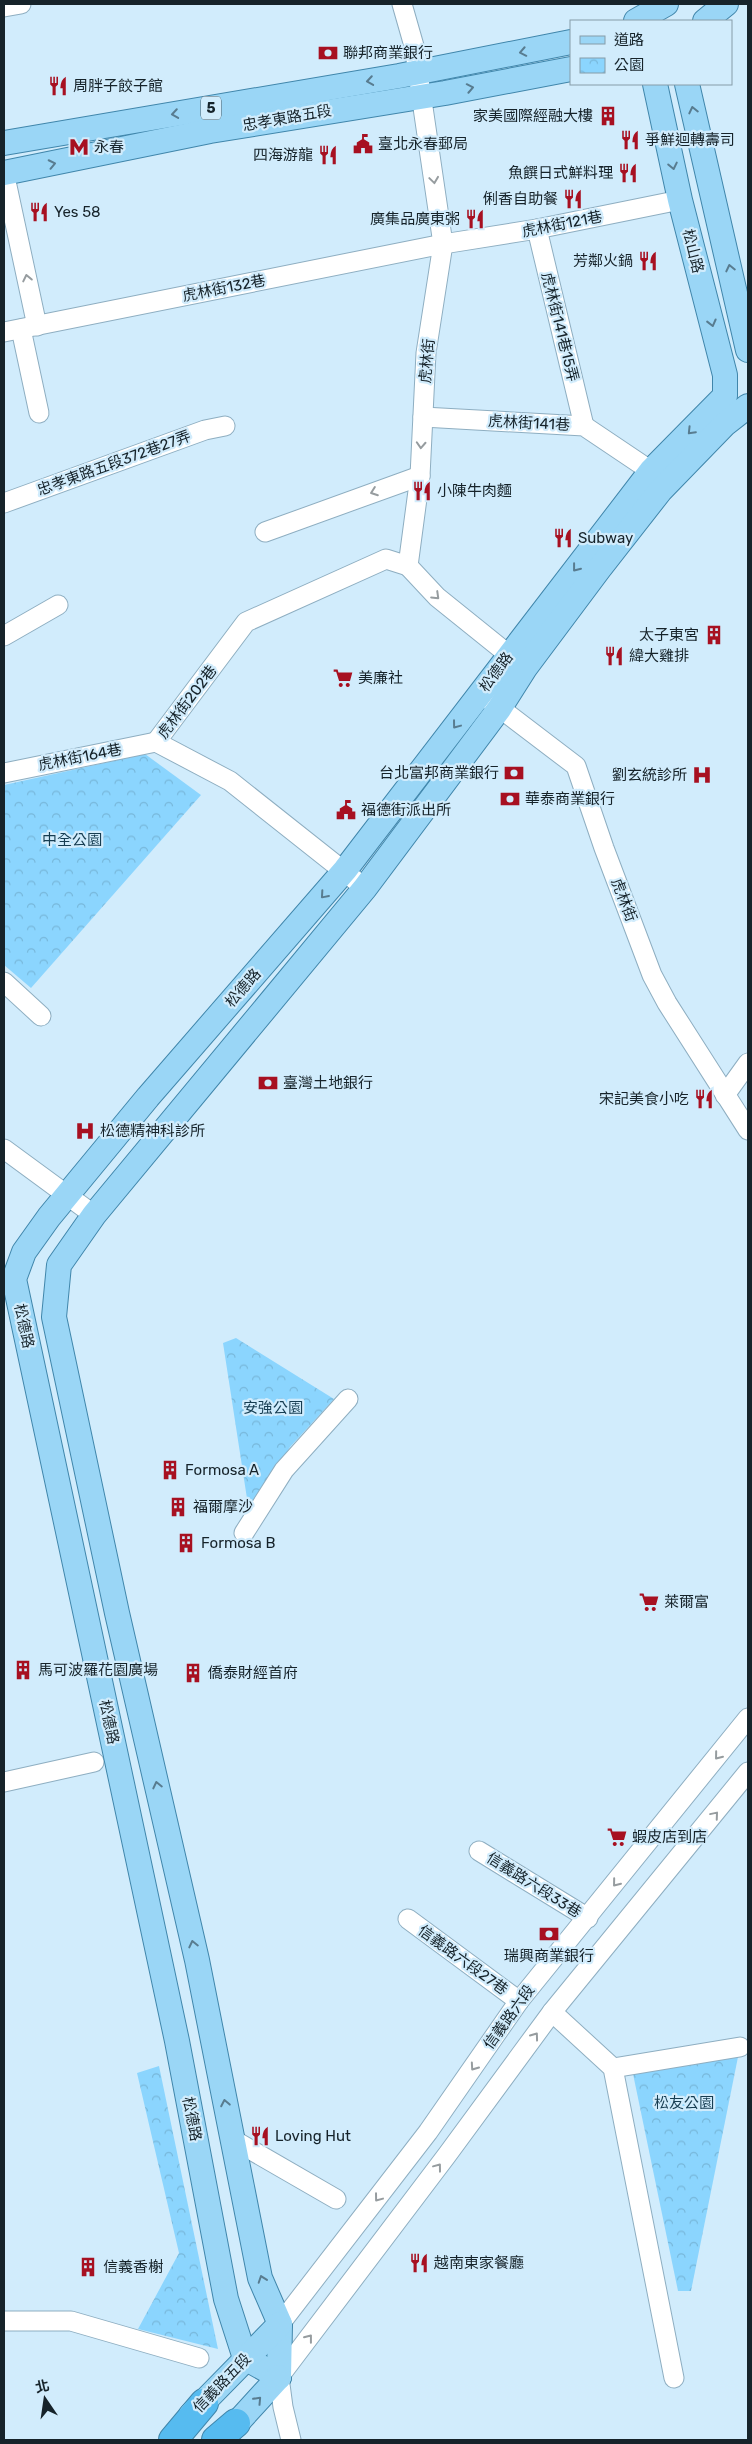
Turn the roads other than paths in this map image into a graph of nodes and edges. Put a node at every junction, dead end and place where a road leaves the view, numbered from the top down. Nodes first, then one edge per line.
1 (21, 4) edge
2 (402, 4) edge
3 (666, 4) edge
4 (726, 4) edge
5 (4, 7) edge
6 (637, 17) edge
7 (670, 20) edge
8 (706, 20) edge
9 (570, 42) edge
10 (570, 68) edge
11 (418, 72) junction
12 (655, 85) edge
13 (687, 85) edge
14 (422, 97) junction
15 (4, 143) edge
16 (4, 173) edge
17 (680, 200) junction
18 (536, 229) junction
19 (443, 244) junction
20 (21, 329) edge
21 (748, 350) edge
22 (725, 396) junction
23 (748, 398) edge
24 (748, 406) edge
25 (39, 412) dead end
26 (423, 417) junction
27 (225, 426) dead end
28 (584, 426) junction
29 (651, 471) junction
30 (420, 476) junction
31 (4, 503) edge
32 (265, 532) dead end
33 (408, 566) junction
34 (58, 605) dead end
35 (4, 636) edge
36 (517, 661) junction
37 (480, 693) junction
38 (499, 708) junction
39 (156, 742) junction
40 (4, 773) edge
41 (345, 870) junction
42 (365, 888) junction
43 (4, 982) edge
44 (41, 1016) dead end
45 (748, 1063) edge
46 (725, 1095) junction
47 (748, 1130) edge
48 (4, 1149) edge
49 (67, 1196) junction
50 (94, 1215) junction
51 (9, 1277) edge
52 (348, 1399) dead end
53 (244, 1533) dead end
54 (748, 1718) edge
55 (94, 1762) dead end
56 (748, 1772) edge
57 (4, 1782) edge
58 (479, 1851) dead end
59 (588, 1918) junction
60 (408, 1919) dead end
61 (519, 2001) junction
62 (552, 2012) junction
63 (740, 2047) dead end
64 (612, 2068) junction
65 (232, 2140) junction
66 (336, 2199) dead end
67 (4, 2321) edge
68 (280, 2324) junction
69 (199, 2358) dead end
70 (245, 2358) junction
71 (279, 2377) junction
72 (674, 2378) dead end
73 (204, 2403) junction
74 (225, 2435) edge
75 (161, 2440) edge
76 (173, 2440) edge
77 (290, 2440) edge

1 - 5 street
2 - 11 street, 虎林街
3 - 6 main road
3 - 7 main road
4 - 8 main road
9 -> 11 main road, 忠孝東路五段 / 5
14 -> 10 main road, 忠孝東路五段 / 5
11 - 14 street, 虎林街
11 -> 15 main road, 忠孝東路五段 / 5
12 -> 17 main road, 松山路
21 -> 13 main road, 松山路
16 -> 14 main road, 忠孝東路五段 / 5
14 -> 19 street, 虎林街
20 -> 16 street
17 - 18 street, 虎林街121巷
17 -> 22 main road, 松山路
18 - 19 street, 虎林街121巷
18 - 28 street, 虎林街141巷15弄
19 - 20 street, 虎林街132巷
19 - 26 street, 虎林街
20 - 25 street
22 - 23 street
22 -> 29 main road, 松德路
24 - 36 main road, 松德路
26 - 28 street, 虎林街141巷
26 -> 30 street, 虎林街
27 - 31 street, 忠孝東路五段372巷27弄
28 - 29 street, 虎林街141巷
29 -> 36 main road, 松德路
30 -> 32 street
30 - 33 street, 虎林街
33 -> 36 street
33 - 39 street, 虎林街202巷
34 - 35 street
36 - 37 main road, 松德路
36 - 38 main road, 松德路
37 - 38 street, 虎林街
37 -> 41 main road, 松德路
38 - 42 main road, 松德路
38 - 46 street, 虎林街
39 - 40 street, 虎林街164巷
39 - 41 street, 虎林街202巷
41 - 42 street, 虎林街202巷
41 -> 49 main road, 松德路
42 - 50 main road, 松德路
43 - 44 street
45 - 46 street
46 - 47 street, 虎林街
48 - 49 street
49 - 50 street
49 - 51 main road, 松德路
65 -> 50 main road, 松德路
51 - 70 main road, 松德路
52 - 53 street
54 -> 59 street, 信義路六段
55 - 57 street
62 -> 56 street
58 - 59 street, 信義路六段33巷
59 - 61 street, 信義路六段
60 - 61 street, 信義路六段27巷
61 -> 68 street, 信義路六段
62 - 64 street
71 -> 62 street
63 - 64 street
64 - 72 street
65 - 66 street
68 -> 65 main road, 松德路
67 - 69 street
68 - 70 main road, 信義路五段
68 - 71 main road, 松德路
70 - 71 main road
70 - 73 main road, 信義路五段
74 -> 71 main road
71 - 77 street, 松德路
73 - 75 main road, 信義路五段
73 - 76 highway

